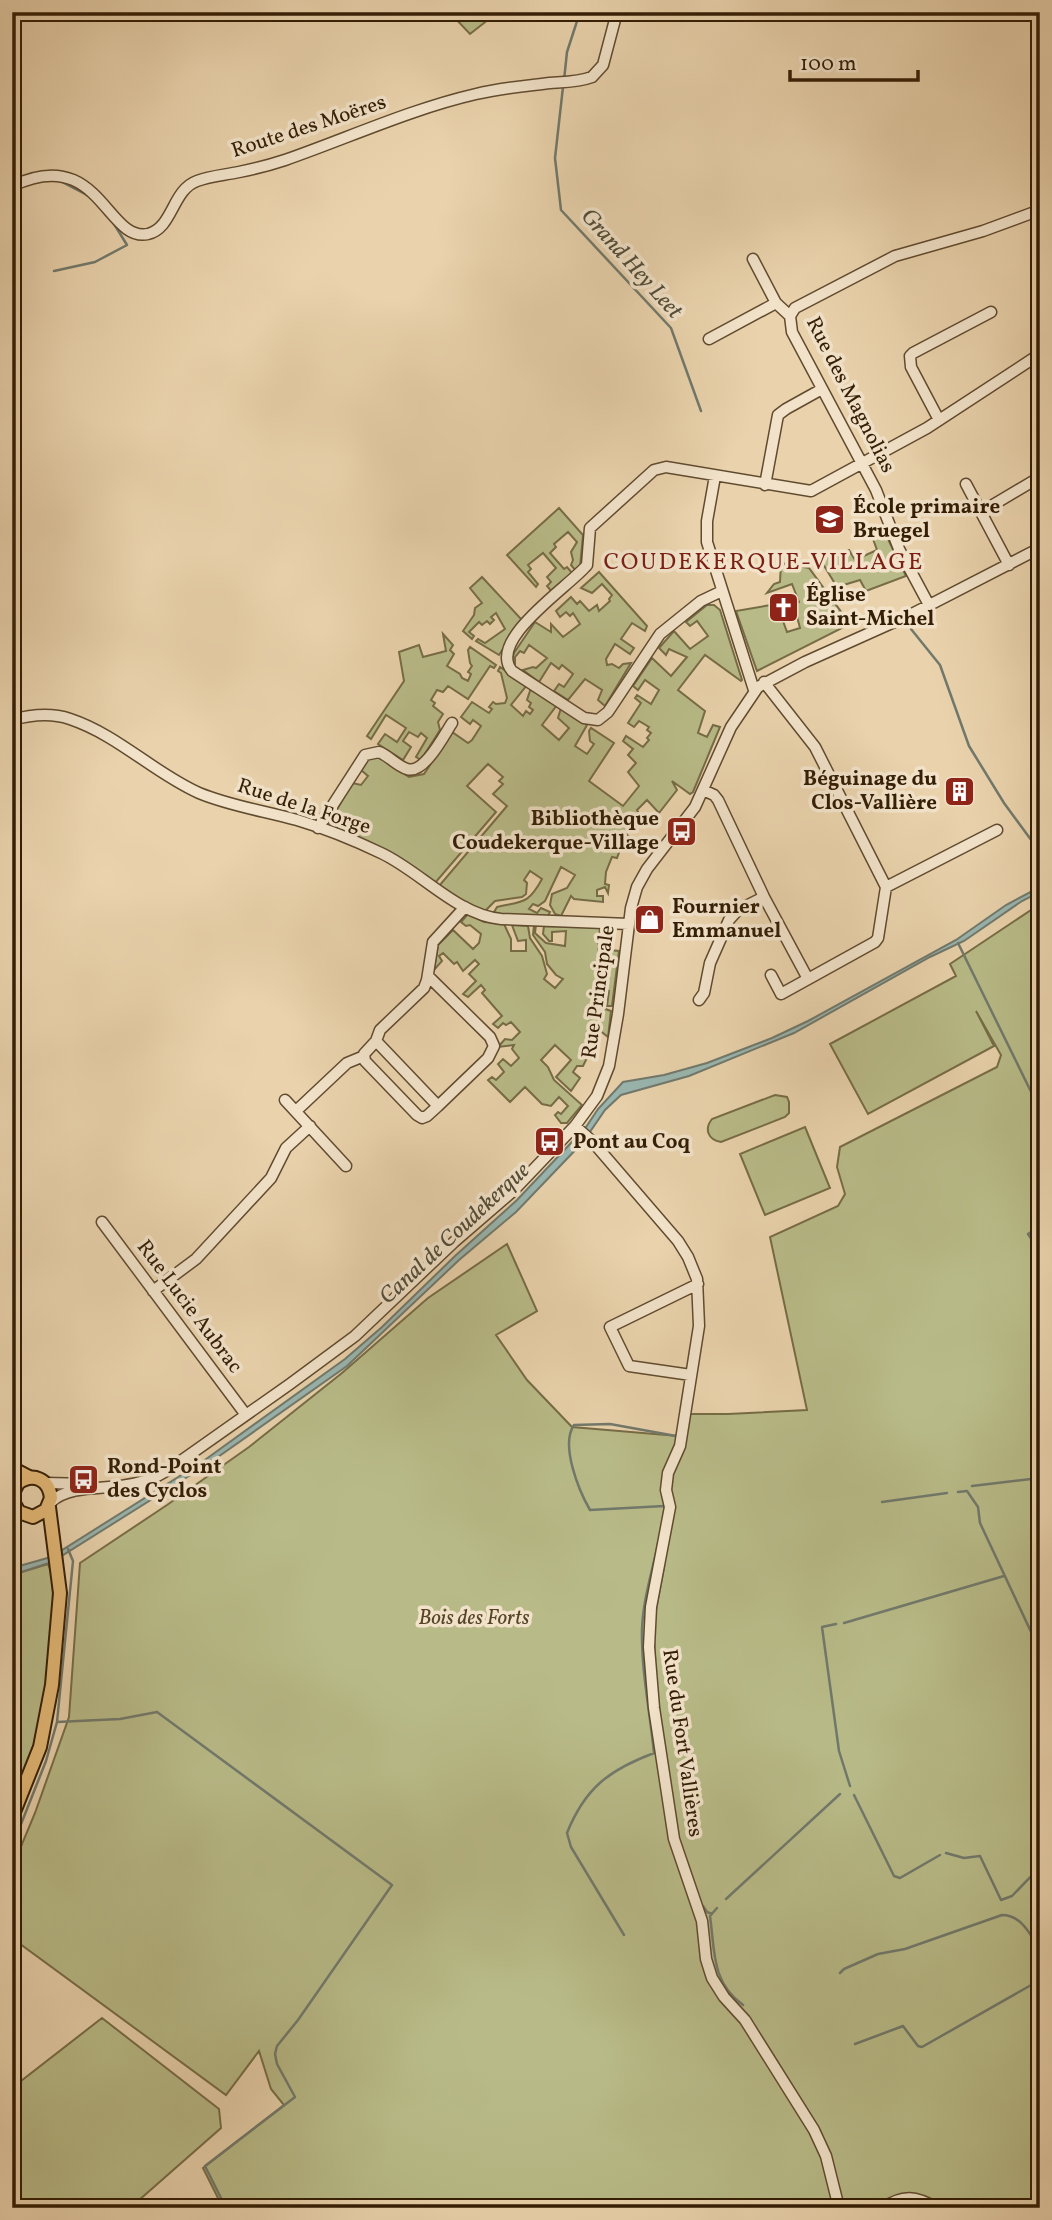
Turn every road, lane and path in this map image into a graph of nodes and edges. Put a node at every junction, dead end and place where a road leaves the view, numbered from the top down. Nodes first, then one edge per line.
1 (617, 12) edge
2 (12, 186) edge
3 (1040, 211) edge
4 (752, 259) dead end
5 (776, 303) junction
6 (990, 312) dead end
7 (790, 316) junction
8 (709, 338) dead end
9 (1040, 354) edge
10 (822, 388) junction
11 (939, 420) junction
12 (863, 464) junction
13 (715, 476) junction
14 (1040, 477) edge
15 (966, 484) dead end
16 (765, 485) junction
17 (981, 512) junction
18 (1040, 548) edge
19 (1009, 565) junction
20 (722, 591) junction
21 (929, 605) junction
22 (764, 682) junction
23 (754, 690) junction
24 (12, 720) edge
25 (452, 723) dead end
26 (703, 790) junction
27 (318, 828) junction
28 (997, 830) dead end
29 (886, 887) junction
30 (764, 897) junction
31 (465, 907) junction
32 (629, 924) junction
33 (771, 975) dead end
34 (428, 976) junction
35 (808, 979) junction
36 (699, 1000) dead end
37 (376, 1041) junction
38 (364, 1056) junction
39 (285, 1100) dead end
40 (438, 1106) junction
41 (296, 1111) junction
42 (310, 1126) junction
43 (577, 1127) junction
44 (346, 1166) dead end
45 (102, 1222) dead end
46 (698, 1284) junction
47 (153, 1292) junction
48 (691, 1375) junction
49 (246, 1415) junction
50 (180, 1460) junction
51 (12, 1468) edge
52 (29, 1477) junction
53 (45, 1483) junction
54 (12, 1493) edge
55 (12, 1500) edge
56 (50, 1504) junction
57 (23, 1517) edge
58 (54, 1549) junction
59 (12, 1818) edge
60 (839, 2208) edge
61 (883, 2208) edge
62 (937, 2208) edge

1 - 2 street, Route des Moëres
3 - 7 street, Rue des Magnolias
4 - 5 street, Rue des Magnolias
5 - 7 street, Rue des Magnolias
5 - 8 street
6 - 11 street
7 - 10 street, Rue des Magnolias
9 - 11 street
10 - 12 street, Rue des Magnolias
10 - 16 street
11 - 12 street
12 - 16 street
12 - 21 street, Rue des Magnolias
13 - 16 street
13 - 20 street
13 - 20 street
14 - 17 street
15 - 17 street
17 - 19 street
18 - 19 street, Rue Principale
19 - 21 street, Rue Principale
20 - 23 street
21 - 22 street, Rue Principale
22 - 23 street, Rue Principale
22 - 29 street
23 - 26 street, Rue Principale
24 - 27 street, Rue de la Forge
25 - 27 street
26 - 30 street
26 - 32 street, Rue Principale
27 - 31 street, Rue de la Forge
28 - 29 street
29 - 35 street
30 - 35 street
30 - 36 street
31 - 32 street, Rue de la Forge
31 - 34 street
32 - 43 street, Rue Principale
33 - 35 street
34 - 37 street
34 - 40 street
37 - 38 street
37 - 40 street
38 - 40 street
38 - 41 street
39 - 41 street
41 - 42 street
42 - 44 street
42 - 47 street
43 - 46 street, Rue du Fort Vallières
43 - 49 street, Rue Principale
45 - 47 street, Rue Lucie Aubrac
46 - 48 street, Rue du Fort Vallières
46 - 48 street
47 - 49 street, Rue Lucie Aubrac
48 - 60 street, Rue du Fort Vallières
49 - 50 street, Rue Principale
50 - 53 street, Rue Principale
50 - 56 street, Rue Principale
51 - 52 main road
52 - 53 main road
52 - 54 main road
53 - 56 main road
55 - 57 main road
56 - 57 main road
56 - 58 main road
57 - 58 main road
58 - 59 main road
61 - 62 street

